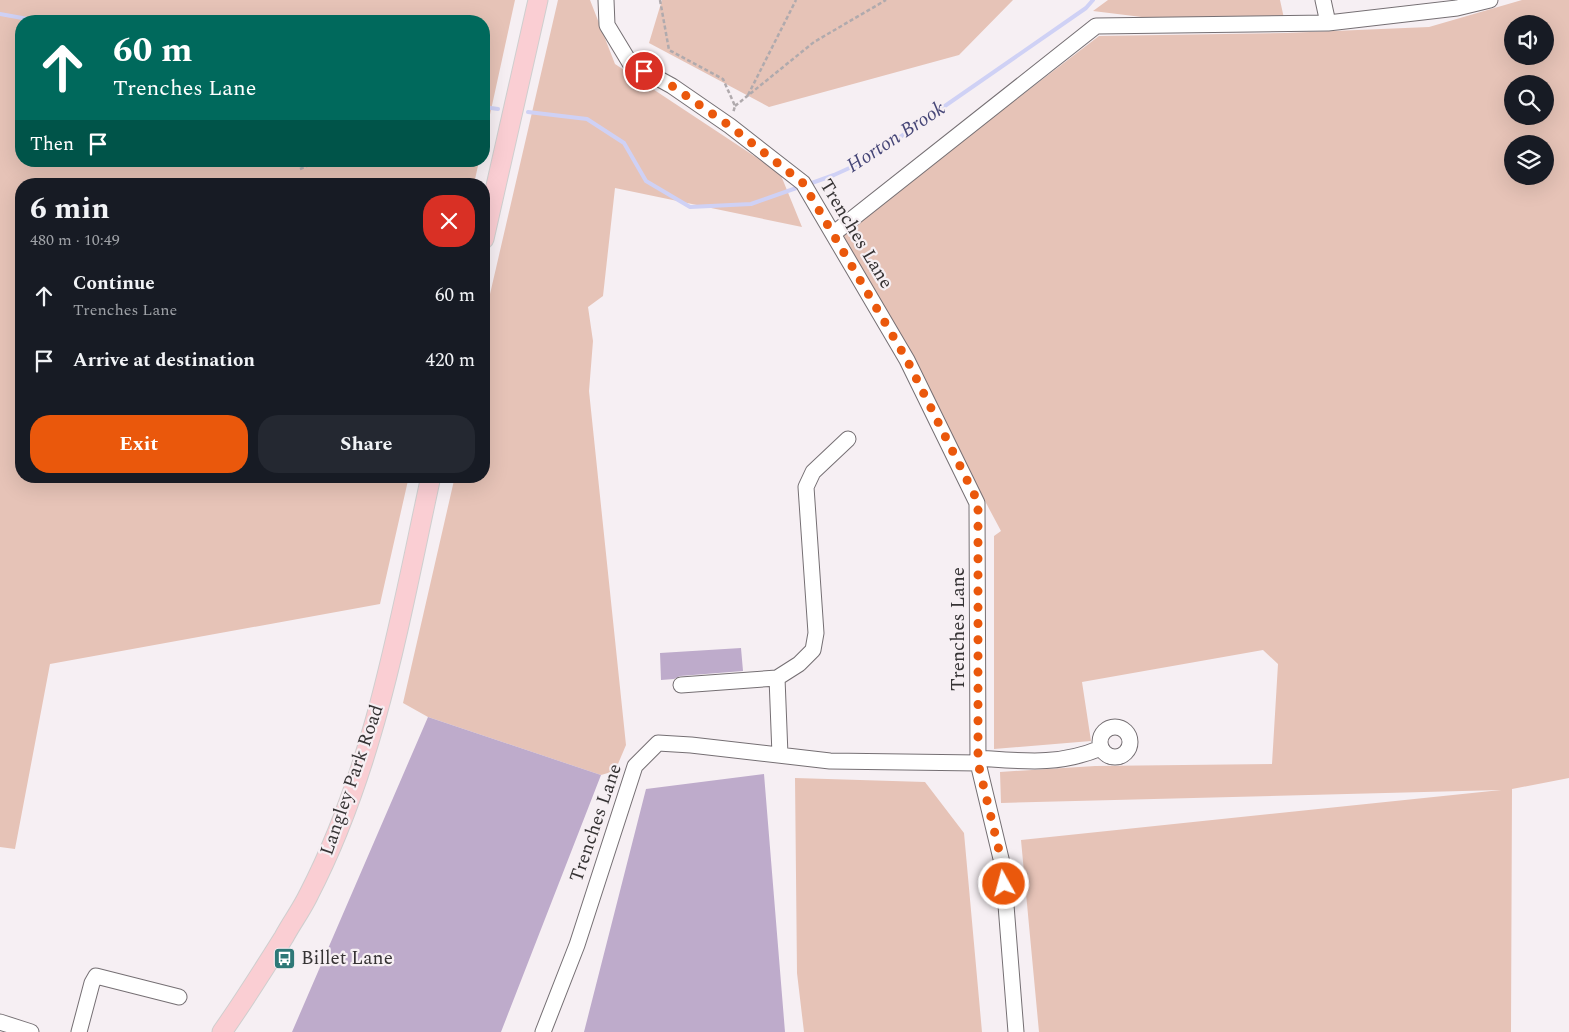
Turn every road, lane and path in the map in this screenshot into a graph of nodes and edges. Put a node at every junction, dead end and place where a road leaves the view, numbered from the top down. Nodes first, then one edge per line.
1 (538, 0) edge
2 (606, 0) edge
3 (660, 0) edge
4 (796, 0) edge
5 (886, 0) edge
6 (1324, 0) edge
7 (1490, 0) edge
8 (1328, 23) junction
9 (747, 96) junction
10 (735, 106) junction
11 (730, 126) junction
12 (304, 167) edge
13 (300, 169) dead end
14 (490, 212) edge
15 (832, 234) junction
16 (848, 439) dead end
17 (430, 483) edge
18 (777, 678) junction
19 (681, 685) dead end
20 (1101, 748) dead end
21 (780, 755) junction
22 (978, 761) junction
23 (179, 996) dead end
24 (0, 1022) edge
25 (31, 1032) edge
26 (79, 1032) edge
27 (222, 1032) edge
28 (542, 1032) edge
29 (1016, 1032) edge

1 - 14 main road
2 - 11 street, Trenches Lane
3 - 10 path
4 - 9 path
5 - 9 path
6 - 8 street
7 - 8 street
8 - 15 street
9 - 10 path
10 - 11 path
11 - 15 street, Trenches Lane
12 - 13 path
15 - 22 street, Trenches Lane
16 - 18 street
17 - 27 main road, Langley Park Road
18 - 19 street
18 - 21 street
20 - 22 street
21 - 22 street, Trenches Lane
21 - 28 street, Trenches Lane
22 - 29 street
23 - 26 street
24 - 25 street

